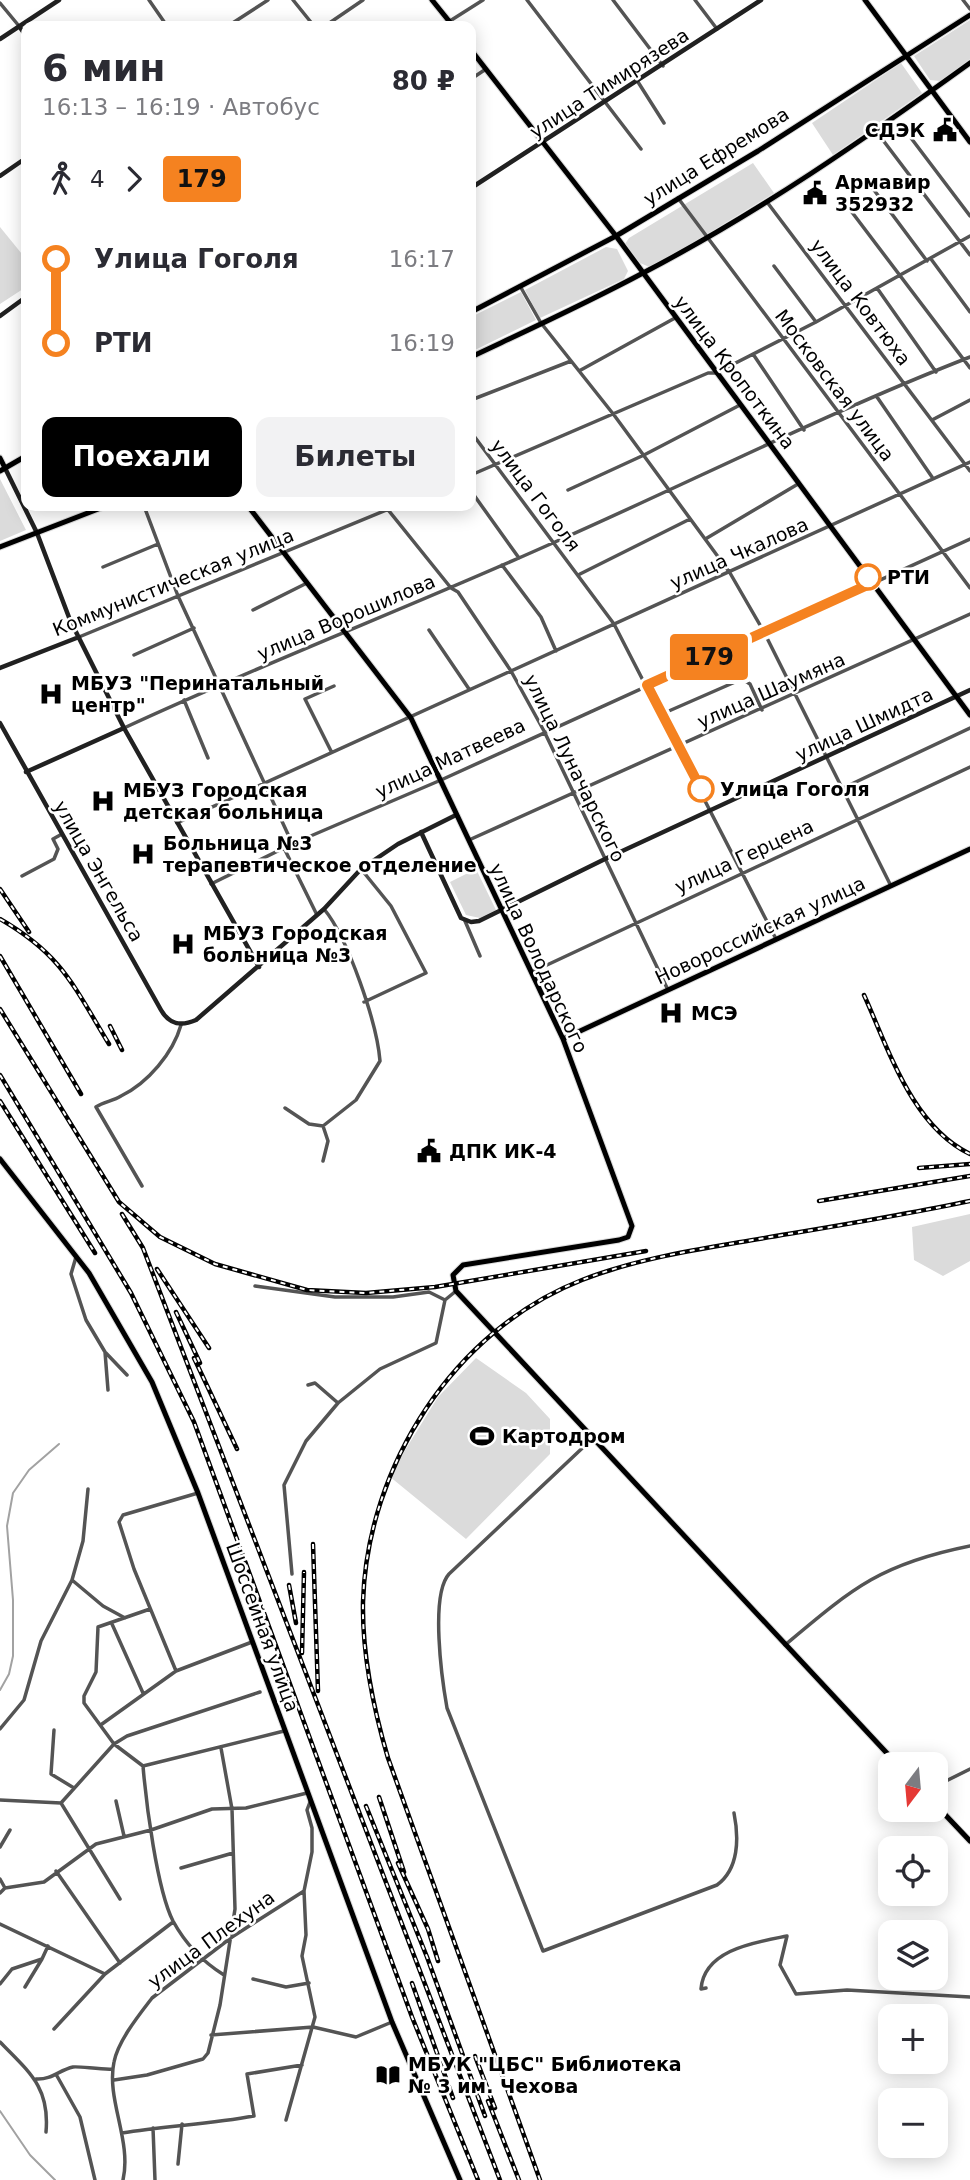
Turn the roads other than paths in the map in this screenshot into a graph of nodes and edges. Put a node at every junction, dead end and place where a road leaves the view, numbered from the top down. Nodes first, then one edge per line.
1 (59, 0) edge
2 (149, 0) edge
3 (268, 0) edge
4 (293, 0) edge
5 (363, 0) edge
6 (432, 0) edge
7 (483, 0) edge
8 (527, 0) edge
9 (613, 0) edge
10 (695, 0) edge
11 (761, 0) edge
12 (865, 0) edge
13 (963, 0) edge
14 (0, 3) edge
15 (970, 9) edge
16 (970, 15) edge
17 (27, 21) edge
18 (164, 21) edge
19 (236, 21) edge
20 (310, 21) edge
21 (332, 21) edge
22 (449, 21) edge
23 (455, 21) edge
24 (19, 26) junction
25 (21, 29) edge
26 (717, 29) junction
27 (0, 38) edge
28 (905, 54) junction
29 (476, 57) edge
30 (970, 63) edge
31 (663, 66) junction
32 (485, 69) junction
33 (476, 75) edge
34 (638, 82) junction
35 (932, 91) junction
36 (605, 102) junction
37 (664, 123) dead end
38 (875, 130) junction
39 (911, 138) dead end
40 (970, 142) edge
41 (542, 143) junction
42 (641, 149) dead end
43 (21, 161) edge
44 (0, 176) edge
45 (869, 182) dead end
46 (476, 185) edge
47 (678, 198) junction
48 (767, 202) junction
49 (845, 203) dead end
50 (970, 216) edge
51 (616, 236) junction
52 (970, 236) edge
53 (707, 237) junction
54 (960, 242) junction
55 (970, 255) edge
56 (929, 260) junction
57 (774, 267) dead end
58 (643, 273) junction
59 (900, 276) junction
60 (520, 286) junction
61 (877, 288) junction
62 (21, 301) edge
63 (845, 305) junction
64 (476, 309) edge
65 (970, 312) edge
66 (0, 316) edge
67 (675, 318) junction
68 (816, 322) junction
69 (541, 323) junction
70 (783, 339) junction
71 (753, 354) junction
72 (476, 355) edge
73 (970, 357) edge
74 (964, 360) junction
75 (571, 361) junction
76 (970, 368) edge
77 (579, 371) junction
78 (936, 372) junction
79 (716, 373) junction
80 (906, 386) junction
81 (877, 397) junction
82 (476, 398) edge
83 (970, 400) edge
84 (740, 405) junction
85 (841, 414) junction
86 (614, 415) junction
87 (932, 420) junction
88 (804, 430) junction
89 (476, 439) edge
90 (769, 444) junction
91 (644, 455) junction
92 (0, 458) edge
93 (21, 459) edge
94 (968, 463) edge
95 (495, 464) junction
96 (3, 470) edge
97 (970, 471) edge
98 (476, 473) edge
99 (932, 477) junction
100 (798, 484) junction
101 (668, 489) junction
102 (568, 490) dead end
103 (900, 492) junction
104 (476, 498) edge
105 (21, 503) edge
106 (25, 511) edge
107 (93, 511) edge
108 (146, 511) edge
109 (252, 511) edge
110 (377, 511) edge
111 (389, 511) edge
112 (690, 519) junction
113 (832, 527) junction
114 (37, 533) junction
115 (707, 538) junction
116 (970, 539) edge
117 (555, 543) junction
118 (158, 544) junction
119 (0, 547) edge
120 (283, 551) junction
121 (943, 551) junction
122 (519, 558) junction
123 (502, 564) junction
124 (103, 567) dead end
125 (730, 573) junction
126 (579, 575) junction
127 (307, 583) junction
128 (872, 583) junction
129 (970, 588) edge
130 (451, 589) junction
131 (178, 596) junction
132 (253, 610) dead end
133 (970, 614) edge
134 (614, 624) junction
135 (194, 628) junction
136 (429, 630) dead end
137 (344, 631) junction
138 (764, 632) junction
139 (79, 637) junction
140 (914, 640) junction
141 (556, 651) junction
142 (134, 655) dead end
143 (0, 667) edge
144 (511, 671) junction
145 (222, 684) junction
146 (647, 685) junction
147 (334, 686) dead end
148 (469, 690) junction
149 (970, 690) edge
150 (795, 696) junction
151 (956, 696) junction
152 (184, 700) junction
153 (762, 710) junction
154 (662, 714) junction
155 (970, 715) edge
156 (411, 718) junction
157 (0, 723) edge
158 (124, 728) junction
159 (970, 728) edge
160 (544, 731) junction
161 (677, 748) junction
162 (331, 751) junction
163 (825, 757) junction
164 (208, 758) dead end
165 (970, 768) edge
166 (26, 772) junction
167 (441, 780) junction
168 (265, 783) junction
169 (841, 789) junction
170 (574, 796) junction
171 (713, 810) junction
172 (456, 815) junction
173 (855, 819) junction
174 (177, 823) junction
175 (421, 832) junction
176 (62, 834) junction
177 (467, 841) junction
178 (292, 844) junction
179 (284, 848) junction
180 (970, 849) edge
181 (605, 859) junction
182 (361, 869) junction
183 (744, 872) junction
184 (22, 876) dead end
185 (211, 884) junction
186 (891, 886) junction
187 (324, 909) junction
188 (500, 911) junction
189 (316, 913) dead end
190 (465, 921) junction
191 (636, 923) junction
192 (776, 939) junction
193 (480, 956) dead end
194 (259, 967) junction
195 (532, 972) junction
196 (668, 990) junction
197 (364, 1002) junction
198 (181, 1025) junction
199 (563, 1039) junction
200 (285, 1108) dead end
201 (323, 1126) junction
202 (0, 1159) edge
203 (323, 1161) dead end
204 (142, 1186) dead end
205 (76, 1257) junction
206 (255, 1286) dead end
207 (456, 1291) junction
208 (445, 1300) junction
209 (105, 1352) junction
210 (127, 1375) dead end
211 (308, 1385) dead end
212 (108, 1390) dead end
213 (338, 1403) junction
214 (593, 1438) junction
215 (88, 1489) dead end
216 (198, 1493) junction
217 (970, 1546) edge
218 (292, 1574) dead end
219 (72, 1580) junction
220 (150, 1609) junction
221 (125, 1618) junction
222 (112, 1623) junction
223 (252, 1642) junction
224 (785, 1645) junction
225 (176, 1671) junction
226 (260, 1692) dead end
227 (143, 1693) junction
228 (102, 1724) junction
229 (0, 1730) edge
230 (54, 1730) dead end
231 (284, 1731) junction
232 (114, 1744) junction
233 (221, 1748) junction
234 (886, 1752) edge
235 (143, 1766) junction
236 (970, 1769) edge
237 (948, 1780) edge
238 (74, 1788) junction
239 (307, 1793) junction
240 (0, 1800) edge
241 (116, 1801) dead end
242 (310, 1802) junction
243 (61, 1803) junction
244 (232, 1810) junction
245 (734, 1813) dead end
246 (948, 1818) edge
247 (10, 1830) dead end
248 (151, 1830) junction
249 (124, 1836) junction
250 (970, 1841) edge
251 (0, 1847) edge
252 (88, 1847) junction
253 (234, 1853) junction
254 (181, 1868) dead end
255 (56, 1871) junction
256 (0, 1879) edge
257 (5, 1888) junction
258 (304, 1891) junction
259 (0, 1893) edge
260 (120, 1899) dead end
261 (173, 1922) junction
262 (0, 1924) edge
263 (232, 1937) junction
264 (48, 1946) junction
265 (42, 1959) junction
266 (203, 1962) junction
267 (120, 1963) junction
268 (105, 1974) junction
269 (224, 1975) junction
270 (253, 1979) dead end
271 (309, 1983) junction
272 (0, 1984) edge
273 (24, 1987) dead end
274 (706, 1988) dead end
275 (970, 1997) edge
276 (392, 2022) junction
277 (313, 2027) junction
278 (54, 2029) dead end
279 (211, 2035) junction
280 (0, 2042) edge
281 (302, 2065) junction
282 (113, 2069) junction
283 (57, 2076) junction
284 (36, 2079) junction
285 (114, 2080) junction
286 (286, 2120) dead end
287 (183, 2123) junction
288 (153, 2128) junction
289 (46, 2132) dead end
290 (122, 2133) junction
291 (178, 2164) dead end
292 (95, 2180) edge
293 (123, 2180) edge
294 (155, 2180) edge
295 (460, 2180) edge

1 - 17 street
2 - 18 street
3 - 19 street
4 - 20 street
5 - 21 street
6 - 22 main road
7 - 23 street
8 - 36 street
9 - 31 street
10 - 26 street
11 - 26 street, улица Тимирязева
12 - 28 main road
13 - 15 street
14 - 24 street
16 - 28 main road, улица Ефремова
24 - 25 street
24 - 27 street
26 - 31 street, улица Тимирязева
28 - 35 main road
28 - 47 main road, улица Ефремова
29 - 32 main road, улица Кропоткина
30 - 35 main road
31 - 34 street, улица Тимирязева
32 - 33 street
32 - 41 main road, улица Кропоткина
34 - 36 street, улица Тимирязева
34 - 37 street
35 - 38 main road
35 - 40 main road
36 - 41 street, улица Тимирязева
36 - 42 street
38 - 48 main road
38 - 54 street
39 - 50 street
41 - 46 street, улица Тимирязева
41 - 51 main road, улица Кропоткина
43 - 44 street
45 - 56 street
47 - 51 main road, улица Ефремова
47 - 53 street, Московская улица
48 - 53 main road
48 - 63 street, улица Ковтюха
49 - 59 street
51 - 58 main road, улица Кропоткина
51 - 60 main road, улица Ефремова
52 - 54 street
53 - 58 main road
53 - 70 street, Московская улица
54 - 55 street
54 - 56 street
56 - 59 street
56 - 65 street
57 - 68 street
58 - 67 main road, улица Кропоткина
58 - 69 main road
59 - 61 street
59 - 74 street
60 - 64 main road, улица Ефремова
60 - 69 street
61 - 63 street
61 - 78 street
62 - 66 street
63 - 68 street
63 - 80 street, улица Ковтюха
67 - 77 street
67 - 79 main road, улица Кропоткина
68 - 70 street
69 - 72 main road
69 - 75 street
70 - 71 street
70 - 85 street, Московская улица
71 - 79 street
71 - 88 street
73 - 74 street, улица Ворошилова
74 - 76 street
74 - 78 street, улица Ворошилова
75 - 77 street
75 - 82 street
77 - 86 street
78 - 80 street, улица Ворошилова
79 - 84 main road, улица Кропоткина
79 - 86 street
80 - 81 street, улица Ворошилова
80 - 87 street, улица Ковтюха
81 - 85 street, улица Ворошилова
81 - 99 street
83 - 87 street
84 - 90 main road, улица Кропоткина
84 - 91 street
85 - 88 street, улица Ворошилова
85 - 103 street, Московская улица
86 - 91 street
86 - 95 street
87 - 94 street, улица Ковтюха
88 - 90 street, улица Ворошилова
89 - 95 street, улица Гоголя
90 - 100 main road, улица Кропоткина
90 - 101 street, улица Ворошилова
91 - 101 street
91 - 102 street
92 - 96 main road
93 - 96 main road
94 - 97 street, улица Ковтюха
94 - 99 street, улица Чкалова
95 - 98 street
95 - 117 street, улица Гоголя
96 - 105 street
99 - 103 street, улица Чкалова
100 - 113 main road, улица Кропоткина
100 - 115 street
101 - 112 street
101 - 117 street, улица Ворошилова
103 - 113 street, улица Чкалова
103 - 121 street, Московская улица
104 - 122 street
106 - 114 street
107 - 114 main road
108 - 118 street
109 - 120 main road, улица Володарского
110 - 120 street, Коммунистическая улица
111 - 130 street, улица Луначарского
112 - 115 street
112 - 126 street, улица Гоголя
113 - 125 street, улица Чкалова
113 - 128 main road, улица Кропоткина
114 - 119 main road
114 - 139 street
115 - 125 street
116 - 121 street, улица Матвеева
117 - 122 street, улица Ворошилова
117 - 126 street, улица Гоголя
118 - 124 street
118 - 131 street
120 - 127 main road, улица Володарского
120 - 131 street, Коммунистическая улица
121 - 128 street, улица Матвеева
121 - 129 street, Московская улица
122 - 123 street, улица Ворошилова
123 - 130 street, улица Ворошилова
123 - 141 street
125 - 134 street, улица Чкалова
125 - 138 street
126 - 134 street, улица Гоголя
127 - 132 street
127 - 137 main road, улица Володарского
128 - 138 street, улица Матвеева
128 - 140 main road, улица Кропоткина
130 - 137 street, улица Ворошилова
130 - 144 street, улица Луначарского
131 - 135 street
131 - 139 street, Коммунистическая улица
133 - 140 street, улица Шаумяна
134 - 141 street, улица Чкалова
134 - 146 street, улица Гоголя
135 - 142 street
135 - 145 street
136 - 148 street
137 - 145 street, улица Ворошилова
137 - 156 main road, улица Володарского
138 - 146 street, улица Матвеева
138 - 150 street
139 - 143 street, Коммунистическая улица
139 - 158 street
140 - 150 street, улица Шаумяна
140 - 151 main road, улица Кропоткина
141 - 144 street, улица Чкалова
144 - 148 street, улица Чкалова
144 - 160 street, улица Луначарского
145 - 152 street, улица Ворошилова
145 - 168 street
146 - 154 street, улица Гоголя
146 - 160 street, улица Матвеева
147 - 162 street
148 - 156 street, улица Чкалова
149 - 151 street, улица Шмидта
150 - 153 street, улица Шаумяна
150 - 163 street
151 - 155 main road, улица Кропоткина
151 - 163 street, улица Шмидта
152 - 158 street, улица Ворошилова
152 - 164 street
153 - 154 street
153 - 161 street, улица Шаумяна
154 - 161 street, улица Гоголя
156 - 162 street, улица Чкалова
156 - 167 main road, улица Володарского
157 - 166 street, улица Энгельса
158 - 166 street, улица Ворошилова
158 - 174 street
159 - 169 street
160 - 167 street, улица Матвеева
160 - 170 street, улица Луначарского
161 - 170 street, улица Шаумяна
161 - 171 street, улица Гоголя
162 - 168 street, улица Чкалова
163 - 169 street
163 - 171 street, улица Шмидта
165 - 173 street, улица Герцена
166 - 176 street, улица Энгельса
167 - 172 main road, улица Володарского
167 - 178 street, улица Матвеева
168 - 174 street, улица Чкалова
168 - 178 street
169 - 173 street
170 - 177 street, улица Шаумяна
170 - 181 street, улица Луначарского
171 - 181 street, улица Шмидта
171 - 183 street, улица Гоголя
172 - 175 street
172 - 177 main road, улица Володарского
173 - 183 street, улица Герцена
173 - 186 street
174 - 185 street
175 - 182 street
175 - 190 street
176 - 184 street
176 - 198 street, улица Энгельса
177 - 188 main road, улица Володарского
178 - 179 street, улица Матвеева
179 - 185 street, улица Матвеева
179 - 189 street
180 - 186 main road, Новороссийская улица
181 - 188 street, улица Шмидта
181 - 191 street, улица Луначарского
182 - 187 street
182 - 197 street
183 - 191 street, улица Герцена
183 - 192 street, улица Гоголя
185 - 194 street
186 - 192 main road, Новороссийская улица
187 - 194 street
187 - 197 street
188 - 190 street, улица Шмидта
188 - 195 main road, улица Володарского
190 - 193 street
191 - 195 street, улица Герцена
191 - 196 street, улица Луначарского
192 - 196 main road, Новороссийская улица
194 - 198 street
195 - 199 main road, улица Володарского
196 - 199 main road, Новороссийская улица
197 - 201 street
198 - 204 street
199 - 207 main road, улица Володарского
200 - 201 street
201 - 203 street
202 - 205 main road, Шоссейная улица
205 - 209 street
205 - 216 main road, Шоссейная улица
206 - 208 street
207 - 208 street
207 - 214 main road
208 - 213 street
209 - 210 street
209 - 212 street
211 - 213 street
213 - 218 street
214 - 224 main road
214 - 245 street
215 - 219 street
216 - 220 street
216 - 223 main road, Шоссейная улица
217 - 224 street
219 - 221 street
219 - 229 street
220 - 221 street
220 - 225 street
221 - 222 street
222 - 227 street
222 - 228 street
223 - 225 street
223 - 231 main road, Шоссейная улица
224 - 234 main road
225 - 227 street
226 - 232 street
227 - 228 street
228 - 232 street
230 - 238 street
231 - 233 street
231 - 239 main road, Шоссейная улица
232 - 235 street
232 - 238 street
233 - 235 street
233 - 244 street
235 - 248 street
236 - 237 street
238 - 243 street
239 - 242 main road, Шоссейная улица
239 - 244 street
240 - 243 street
241 - 249 street
242 - 258 street
242 - 276 main road, Шоссейная улица
243 - 252 street
244 - 248 street
244 - 253 street
246 - 250 main road
247 - 251 street
248 - 249 street
248 - 261 street
249 - 252 street
252 - 255 street
252 - 260 street
253 - 254 street
253 - 263 street
255 - 257 street
255 - 267 street
256 - 257 street
257 - 259 street
258 - 263 street, улица Плехуна
258 - 271 street
261 - 266 street
261 - 267 street
262 - 264 street
263 - 266 street, улица Плехуна
263 - 269 street
264 - 265 street
264 - 268 street
265 - 272 street
265 - 273 street
266 - 269 street
266 - 282 street, улица Плехуна
267 - 268 street
268 - 278 street
269 - 279 street
270 - 271 street
271 - 277 street
274 - 275 street
276 - 277 street
276 - 295 main road, Шоссейная улица
277 - 279 street
277 - 281 street
279 - 285 street
280 - 284 street
281 - 286 street
281 - 287 street
282 - 283 street
282 - 285 street, улица Плехуна
283 - 284 street
283 - 292 street
284 - 289 street
285 - 290 street, улица Плехуна
287 - 288 street
287 - 291 street
288 - 290 street
288 - 294 street
290 - 293 street, улица Плехуна

